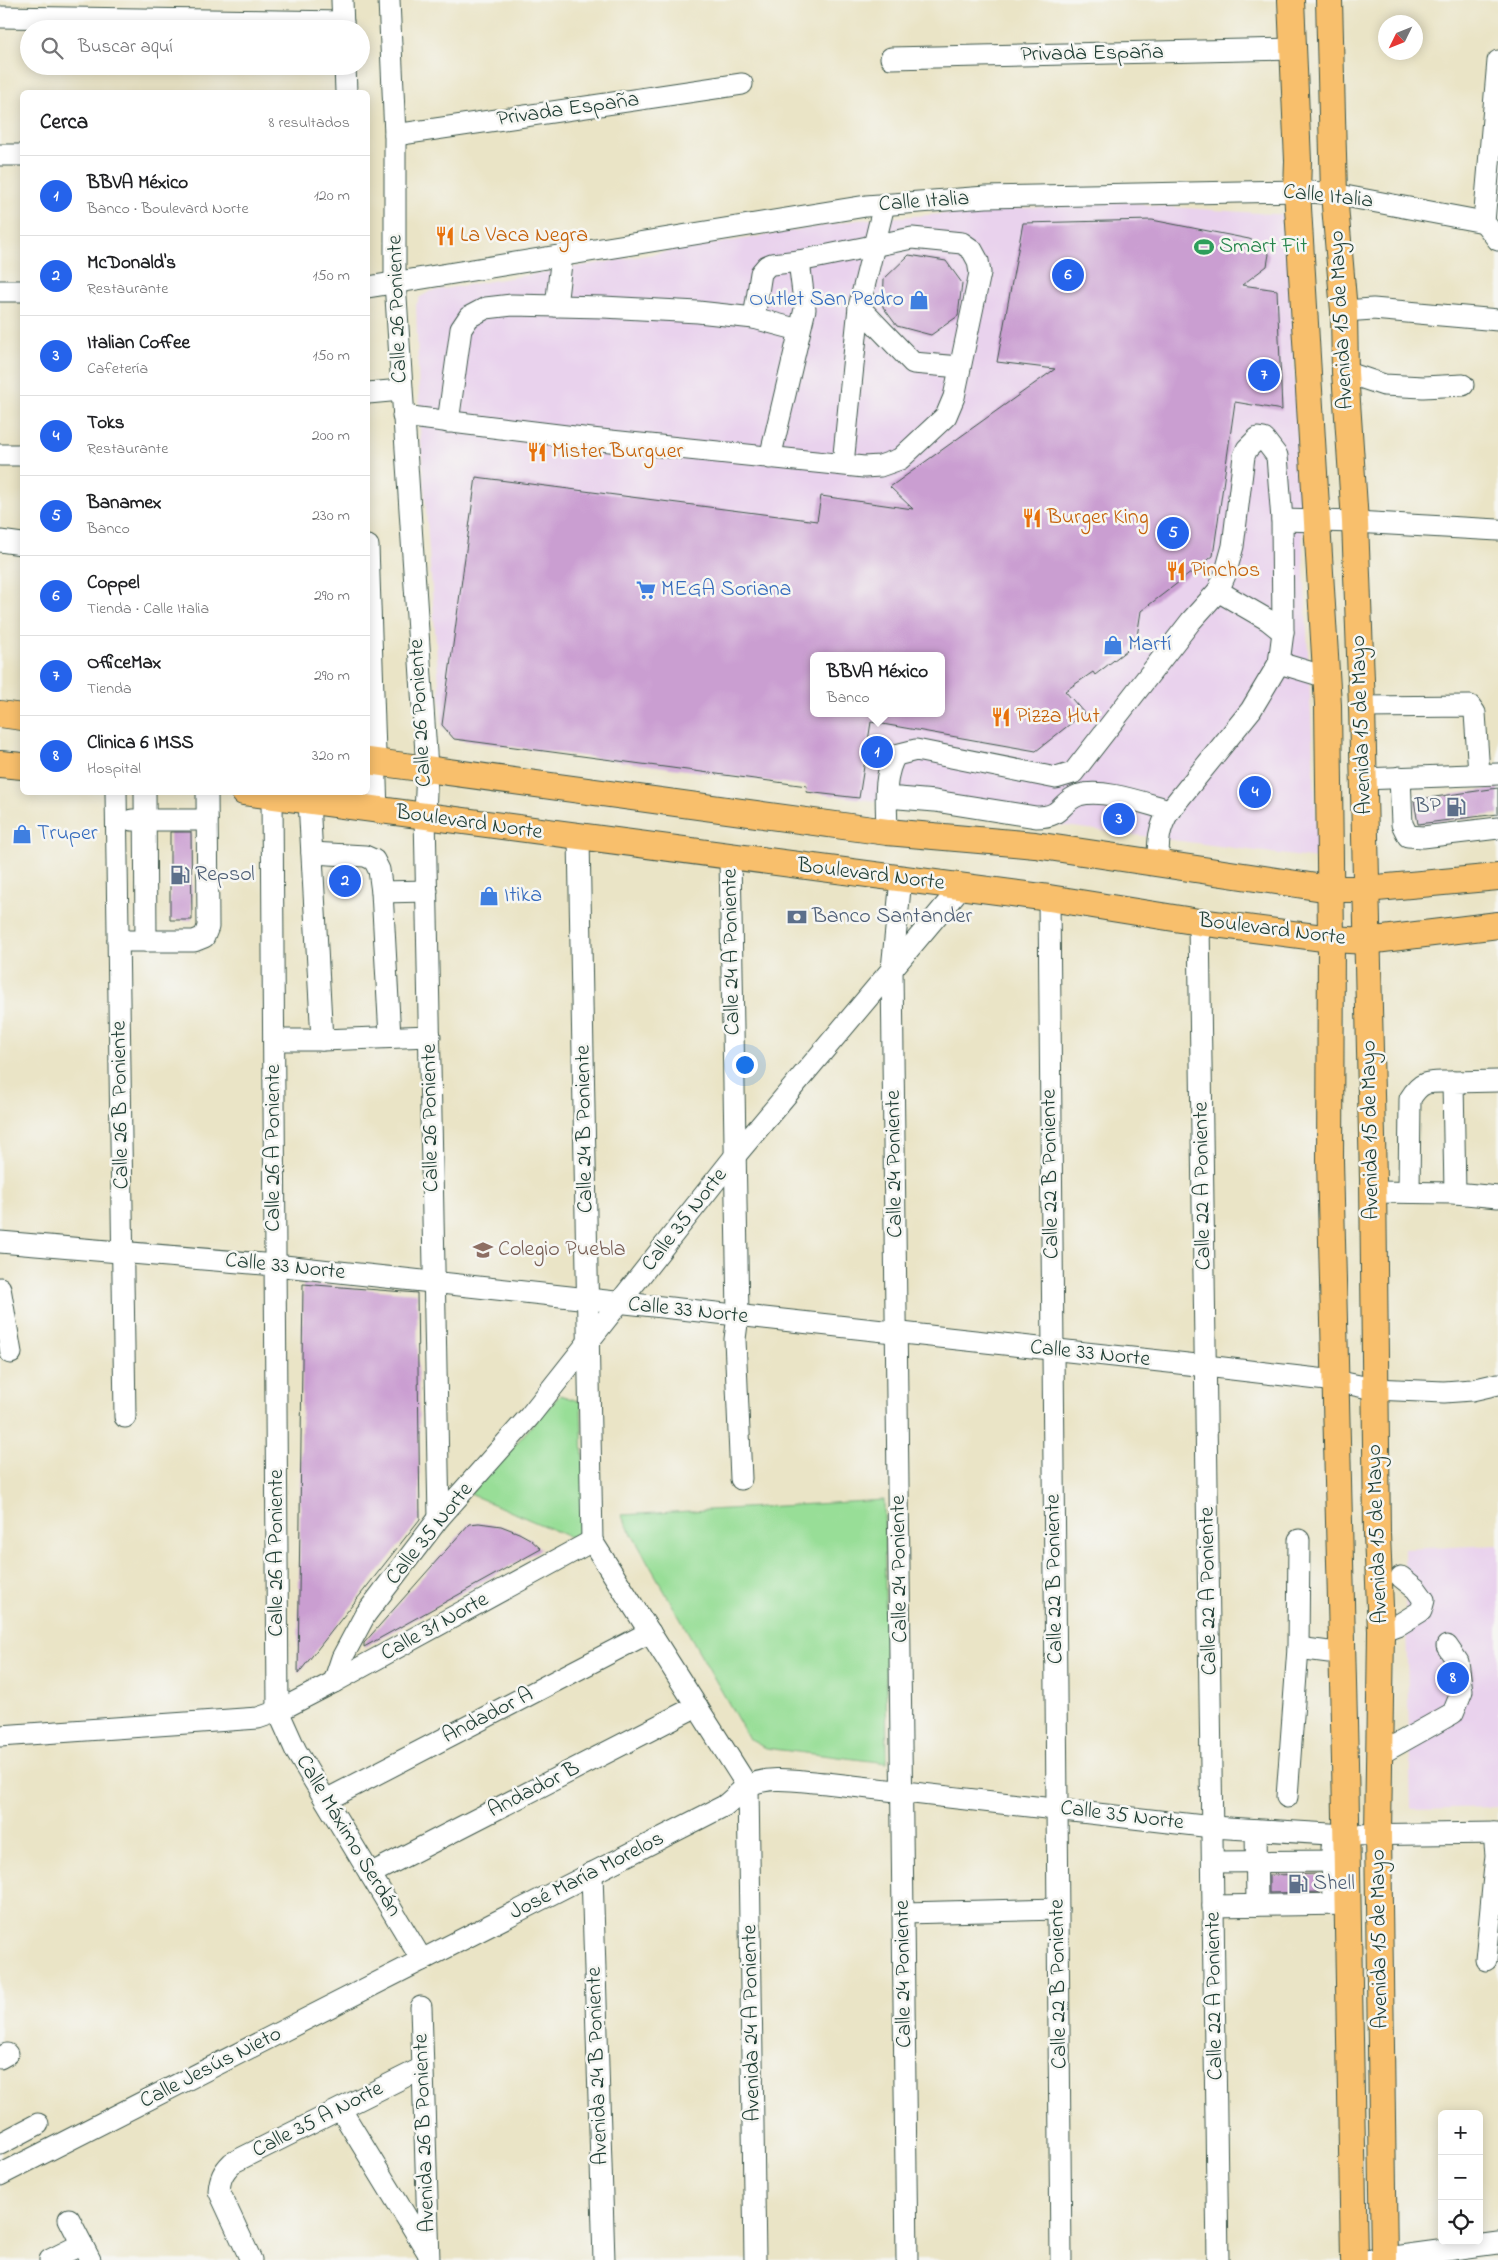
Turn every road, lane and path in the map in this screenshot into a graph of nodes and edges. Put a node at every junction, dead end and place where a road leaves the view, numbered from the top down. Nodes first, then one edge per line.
1 (342, 0) edge
2 (390, 0) edge
3 (1291, 0) edge
4 (1329, 0) edge
5 (0, 17) edge
6 (129, 20) edge
7 (343, 20) edge
8 (1292, 49) junction
9 (890, 58) dead end
10 (1498, 61) edge
11 (345, 75) edge
12 (742, 84) dead end
13 (346, 90) edge
14 (395, 135) junction
15 (0, 155) edge
16 (20, 155) edge
17 (1298, 191) junction
18 (1334, 194) junction
19 (884, 205) junction
20 (1484, 222) junction
21 (1498, 240) edge
22 (874, 246) junction
23 (562, 256) junction
24 (799, 261) junction
25 (395, 282) junction
26 (370, 286) edge
27 (0, 291) edge
28 (20, 291) edge
29 (556, 306) junction
30 (859, 307) junction
31 (1344, 310) junction
32 (754, 318) junction
33 (1498, 320) edge
34 (799, 330) junction
35 (960, 367) junction
36 (1345, 372) junction
37 (1463, 386) dead end
38 (401, 390) junction
39 (370, 393) edge
40 (403, 416) junction
41 (448, 422) junction
42 (0, 455) edge
43 (20, 455) edge
44 (770, 458) junction
45 (843, 464) junction
46 (1282, 520) junction
47 (1316, 520) junction
48 (1355, 522) junction
49 (1498, 530) edge
50 (0, 541) edge
51 (20, 544) edge
52 (1218, 590) junction
53 (1283, 632) junction
54 (1279, 663) junction
55 (370, 676) edge
56 (1326, 677) junction
57 (1362, 707) junction
58 (0, 714) edge
59 (20, 716) edge
60 (371, 761) edge
61 (0, 764) edge
62 (20, 766) edge
63 (427, 768) junction
64 (1073, 773) junction
65 (1488, 774) edge
66 (1400, 777) junction
67 (1363, 778) junction
68 (116, 795) edge
69 (145, 795) edge
70 (207, 795) edge
71 (265, 795) edge
72 (1080, 795) junction
73 (272, 796) junction
74 (887, 797) junction
75 (309, 801) junction
76 (1170, 810) junction
77 (377, 811) junction
78 (425, 815) junction
79 (116, 820) junction
80 (145, 820) junction
81 (208, 820) junction
82 (1498, 828) edge
83 (887, 832) junction
84 (579, 838) junction
85 (312, 853) junction
86 (730, 857) junction
87 (1158, 864) junction
88 (1498, 877) edge
89 (901, 879) junction
90 (962, 887) junction
91 (1330, 889) junction
92 (1366, 889) junction
93 (427, 890) junction
94 (382, 892) junction
95 (1049, 898) junction
96 (1199, 922) junction
97 (1498, 925) edge
98 (1331, 939) junction
99 (1367, 941) junction
100 (118, 942) junction
101 (146, 942) junction
102 (892, 969) junction
103 (430, 1036) junction
104 (390, 1037) junction
105 (274, 1040) junction
106 (322, 1040) junction
107 (1498, 1081) edge
108 (1452, 1082) junction
109 (736, 1156) junction
110 (1374, 1192) junction
111 (1409, 1192) junction
112 (1456, 1193) junction
113 (1498, 1197) edge
114 (0, 1242) edge
115 (123, 1252) junction
116 (275, 1265) junction
117 (435, 1283) junction
118 (0, 1288) edge
119 (588, 1300) junction
120 (620, 1303) junction
121 (738, 1316) junction
122 (897, 1333) junction
123 (588, 1341) junction
124 (1053, 1350) junction
125 (11, 1353) dead end
126 (1206, 1366) junction
127 (1335, 1381) junction
128 (1498, 1384) edge
129 (1374, 1389) junction
130 (125, 1417) dead end
131 (741, 1479) dead end
132 (439, 1518) junction
133 (1299, 1540) dead end
134 (592, 1541) junction
135 (1401, 1577) dead end
136 (1381, 1631) junction
137 (650, 1632) junction
138 (1447, 1646) dead end
139 (1298, 1648) junction
140 (1342, 1651) junction
141 (334, 1682) junction
142 (697, 1706) junction
143 (278, 1711) junction
144 (0, 1736) edge
145 (1378, 1755) junction
146 (748, 1787) junction
147 (903, 1791) junction
148 (1287, 1796) dead end
149 (326, 1800) junction
150 (1057, 1808) junction
151 (1212, 1827) junction
152 (1256, 1830) junction
153 (1496, 1833) edge
154 (1378, 1834) junction
155 (1339, 1835) junction
156 (1340, 1861) junction
157 (1213, 1862) junction
158 (1256, 1862) junction
159 (592, 1873) junction
160 (370, 1874) junction
161 (1341, 1904) junction
162 (1257, 1905) junction
163 (1213, 1906) junction
164 (1058, 1909) junction
165 (904, 1912) junction
166 (422, 1960) junction
167 (1486, 1960) dead end
168 (421, 2006) dead end
169 (422, 2068) junction
170 (341, 2110) junction
171 (38, 2124) dead end
172 (0, 2144) edge
173 (0, 2175) edge
174 (69, 2219) dead end
175 (1498, 2243) edge
176 (86, 2252) edge
177 (429, 2257) edge
178 (50, 2260) edge
179 (251, 2260) edge
180 (604, 2260) edge
181 (756, 2260) edge
182 (907, 2260) edge
183 (1061, 2260) edge
184 (1218, 2260) edge
185 (1354, 2260) edge
186 (1380, 2260) edge

1 - 7 street
2 - 14 street, Calle 26 Poniente
3 - 8 main road, Avenida 15 de Mayo
4 - 18 main road, Avenida 15 de Mayo
5 - 6 street
8 - 9 street, Privada España
8 - 17 main road, Avenida 15 de Mayo
10 - 20 street
11 - 13 street
12 - 14 street, Privada España
14 - 25 street, Calle 26 Poniente
15 - 16 street
17 - 18 street, Calle Italia
17 - 19 street, Calle Italia
17 - 47 main road, Avenida 15 de Mayo
18 - 20 street, Calle Italia
18 - 31 main road, Avenida 15 de Mayo
19 - 22 street
19 - 23 street, Calle Italia
20 - 21 street
22 - 24 street
22 - 30 street
22 - 35 street
23 - 25 street, Calle Italia
23 - 29 street
24 - 32 street
24 - 34 street
25 - 26 street, Calle Italia
25 - 38 street, Calle 26 Poniente
27 - 28 street
29 - 32 street
29 - 41 street
30 - 35 street
30 - 45 street
31 - 33 street
31 - 36 main road, Avenida 15 de Mayo
32 - 34 street
34 - 44 street
35 - 45 street
36 - 37 street
36 - 48 main road, Avenida 15 de Mayo
38 - 39 street
38 - 40 street, Calle 26 Poniente
40 - 41 street
40 - 63 street, Calle 26 Poniente
41 - 44 street
42 - 43 street
44 - 45 street
46 - 47 street
46 - 52 street
46 - 53 street
47 - 48 street
47 - 56 main road, Avenida 15 de Mayo
48 - 49 street
48 - 57 main road, Avenida 15 de Mayo
50 - 51 street
52 - 53 street
52 - 64 street
53 - 54 street
54 - 56 street
54 - 76 street
55 - 60 street, Calle 26 Poniente
56 - 91 main road, Avenida 15 de Mayo
57 - 65 street
57 - 67 main road, Avenida 15 de Mayo
58 - 59 main road
60 - 63 main road, Boulevard Norte
60 - 77 street, Calle 26 Poniente
61 - 62 main road
63 - 78 street, Calle 26 Poniente
63 - 83 main road, Boulevard Norte
64 - 72 street
64 - 74 street
65 - 66 street
66 - 67 street
66 - 82 street
67 - 92 main road, Avenida 15 de Mayo
68 - 79 street, Calle 26 B Poniente
69 - 80 street
70 - 81 street
71 - 73 main road, Boulevard Norte
72 - 74 street
72 - 76 street
73 - 75 main road, Boulevard Norte
73 - 105 street, Calle 26 A Poniente
74 - 83 street
75 - 77 main road, Boulevard Norte
75 - 85 street
76 - 87 street
77 - 78 main road, Boulevard Norte
78 - 84 main road, Boulevard Norte
78 - 93 street, Calle 26 Poniente
79 - 80 street
79 - 100 street, Calle 26 B Poniente
80 - 81 street
80 - 101 street
81 - 101 street
83 - 87 main road, Boulevard Norte
84 - 86 main road, Boulevard Norte
84 - 119 street, Calle 24 B Poniente
85 - 94 street
85 - 106 street
86 - 89 main road, Boulevard Norte
86 - 109 street, Calle 24 A Poniente
87 - 91 main road, Boulevard Norte
88 - 92 main road, Boulevard Norte
89 - 90 main road, Boulevard Norte
89 - 102 street, Calle 24 Poniente
90 - 95 main road, Boulevard Norte
90 - 102 street, Calle 35 Norte
91 - 92 main road, Boulevard Norte
91 - 98 main road, Avenida 15 de Mayo
92 - 99 main road, Avenida 15 de Mayo
93 - 94 street
93 - 103 street, Calle 26 Poniente
94 - 104 street
95 - 96 main road, Boulevard Norte
95 - 124 street, Calle 22 B Poniente
96 - 98 main road, Boulevard Norte
96 - 126 street, Calle 22 A Poniente
97 - 99 main road, Boulevard Norte
98 - 99 main road, Boulevard Norte
98 - 127 main road, Avenida 15 de Mayo
99 - 110 main road, Avenida 15 de Mayo
100 - 101 street
100 - 115 street, Calle 26 B Poniente
102 - 109 street, Calle 35 Norte
102 - 122 street, Calle 24 Poniente
103 - 104 street
103 - 117 street, Calle 26 Poniente
104 - 106 street
105 - 106 street
105 - 116 street, Calle 26 A Poniente
107 - 108 street
108 - 111 street
108 - 112 street
109 - 120 street, Calle 35 Norte
109 - 121 street, Calle 24 A Poniente
110 - 111 street
110 - 129 main road, Avenida 15 de Mayo
111 - 112 street
112 - 113 street
114 - 115 street, Calle 33 Norte
115 - 116 street, Calle 33 Norte
115 - 130 street, Calle 26 B Poniente
116 - 117 street, Calle 33 Norte
116 - 143 street, Calle 26 A Poniente
117 - 119 street, Calle 33 Norte
117 - 132 street, Calle 26 Poniente
118 - 125 street
119 - 120 street, Calle 33 Norte
119 - 123 street, Calle 24 B Poniente
120 - 121 street, Calle 33 Norte
120 - 123 street, Calle 35 Norte
121 - 122 street, Calle 33 Norte
121 - 131 street, Calle 24 A Poniente
122 - 124 street, Calle 33 Norte
122 - 147 street, Calle 24 Poniente
123 - 132 street, Calle 35 Norte
123 - 134 street, Calle 24 B Poniente
124 - 126 street, Calle 33 Norte
124 - 150 street, Calle 22 B Poniente
126 - 127 street, Calle 33 Norte
126 - 151 street, Calle 22 A Poniente
127 - 129 street, Calle 33 Norte
127 - 140 main road, Avenida 15 de Mayo
128 - 129 street, Calle 33 Norte
129 - 136 main road, Avenida 15 de Mayo
132 - 141 street, Calle 35 Norte
133 - 139 street
134 - 137 street
134 - 141 street, Calle 31 Norte
135 - 136 street
136 - 145 main road, Avenida 15 de Mayo
137 - 142 street
137 - 149 street, Andador A
138 - 145 street
139 - 140 street
139 - 148 street
140 - 155 main road, Avenida 15 de Mayo
141 - 143 street, Calle 31 Norte
142 - 146 street
142 - 160 street, Andador B
143 - 144 street
143 - 149 street, Calle Máximo Serdán
145 - 154 main road, Avenida 15 de Mayo
146 - 147 street, Calle 35 Norte
146 - 159 street, José María Morelos
146 - 181 street, Avenida 24 A Poniente
147 - 150 street, Calle 35 Norte
147 - 165 street, Calle 24 Poniente
149 - 160 street, Calle Máximo Serdán
150 - 151 street, Calle 35 Norte
150 - 164 street, Calle 22 B Poniente
151 - 152 street, Calle 35 Norte
151 - 157 street, Calle 22 A Poniente
152 - 155 street, Calle 35 Norte
152 - 158 street
153 - 154 street, Calle 35 Norte
153 - 167 street
154 - 155 street, Calle 35 Norte
154 - 186 main road, Avenida 15 de Mayo
155 - 156 main road, Avenida 15 de Mayo
156 - 158 street
156 - 161 main road, Avenida 15 de Mayo
157 - 158 street
157 - 163 street, Calle 22 A Poniente
158 - 162 street
159 - 166 street, José María Morelos
159 - 180 street, Avenida 24 B Poniente
160 - 166 street, Calle Máximo Serdán
161 - 162 street
161 - 185 main road, Avenida 15 de Mayo
162 - 163 street
163 - 184 street, Calle 22 A Poniente
164 - 165 street
164 - 183 street, Calle 22 B Poniente
165 - 182 street, Calle 24 Poniente
166 - 173 street, Calle Jesús Nieto
168 - 169 street, Avenida 26 B Poniente
169 - 170 street, Calle 35 A Norte
169 - 177 street, Avenida 26 B Poniente
170 - 177 street
170 - 179 street, Calle 35 A Norte
171 - 172 street
174 - 176 street
175 - 186 street
176 - 178 street

